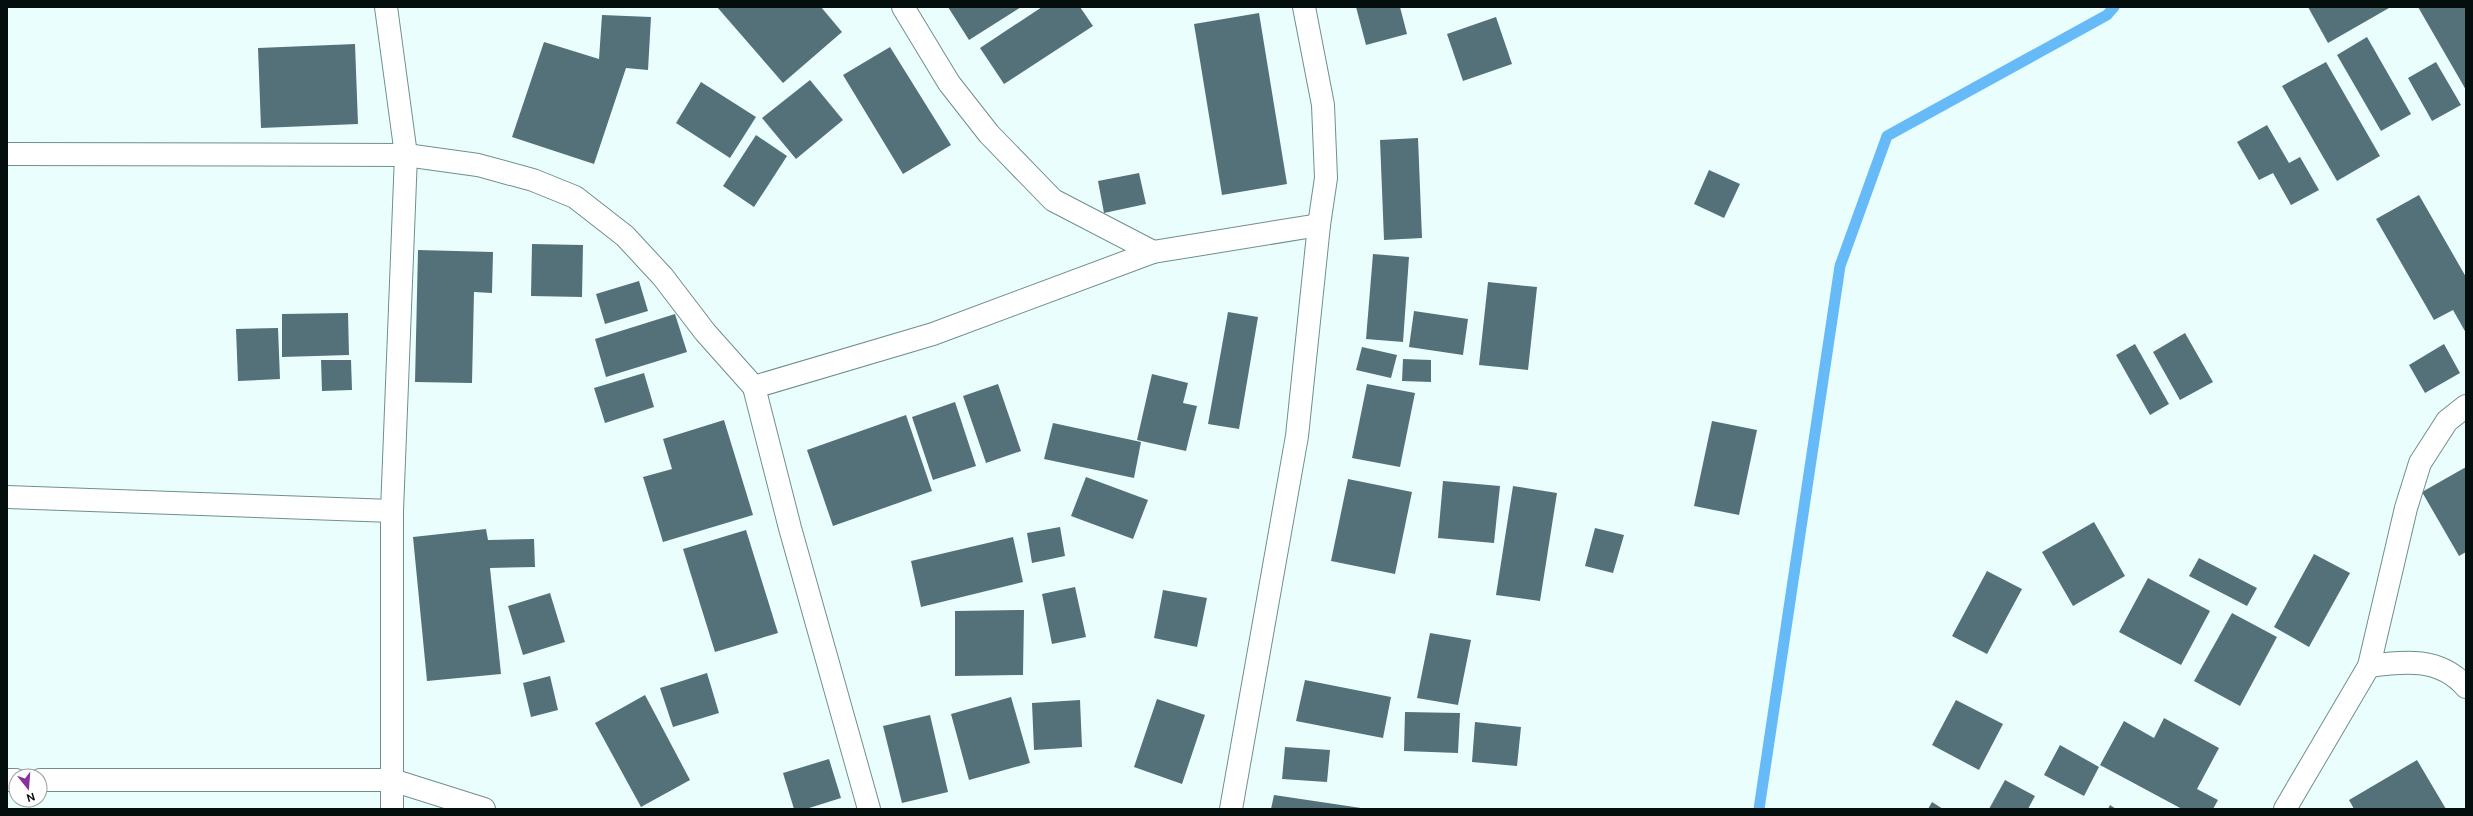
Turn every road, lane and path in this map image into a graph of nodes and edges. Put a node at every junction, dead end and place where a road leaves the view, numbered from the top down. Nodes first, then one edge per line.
1 (386, 7) edge
2 (903, 7) edge
3 (1304, 7) edge
4 (7, 154) edge
5 (406, 155) junction
6 (1319, 225) junction
7 (1153, 252) junction
8 (754, 387) junction
9 (2466, 406) edge
10 (7, 497) edge
11 (392, 511) junction
12 (2369, 666) junction
13 (2466, 687) edge
14 (48, 780) edge
15 (392, 780) junction
16 (392, 809) edge
17 (484, 809) edge
18 (869, 809) edge
19 (1231, 809) edge
20 (2285, 809) edge

1 - 5 street
2 - 7 street
3 - 6 street
4 - 5 street
5 - 8 street
5 - 11 street
6 - 7 street
6 - 19 street
7 - 8 street
8 - 18 street
9 - 12 street
10 - 11 street
11 - 15 street
12 - 13 street
12 - 20 street
14 - 15 street
15 - 16 street
15 - 17 street

